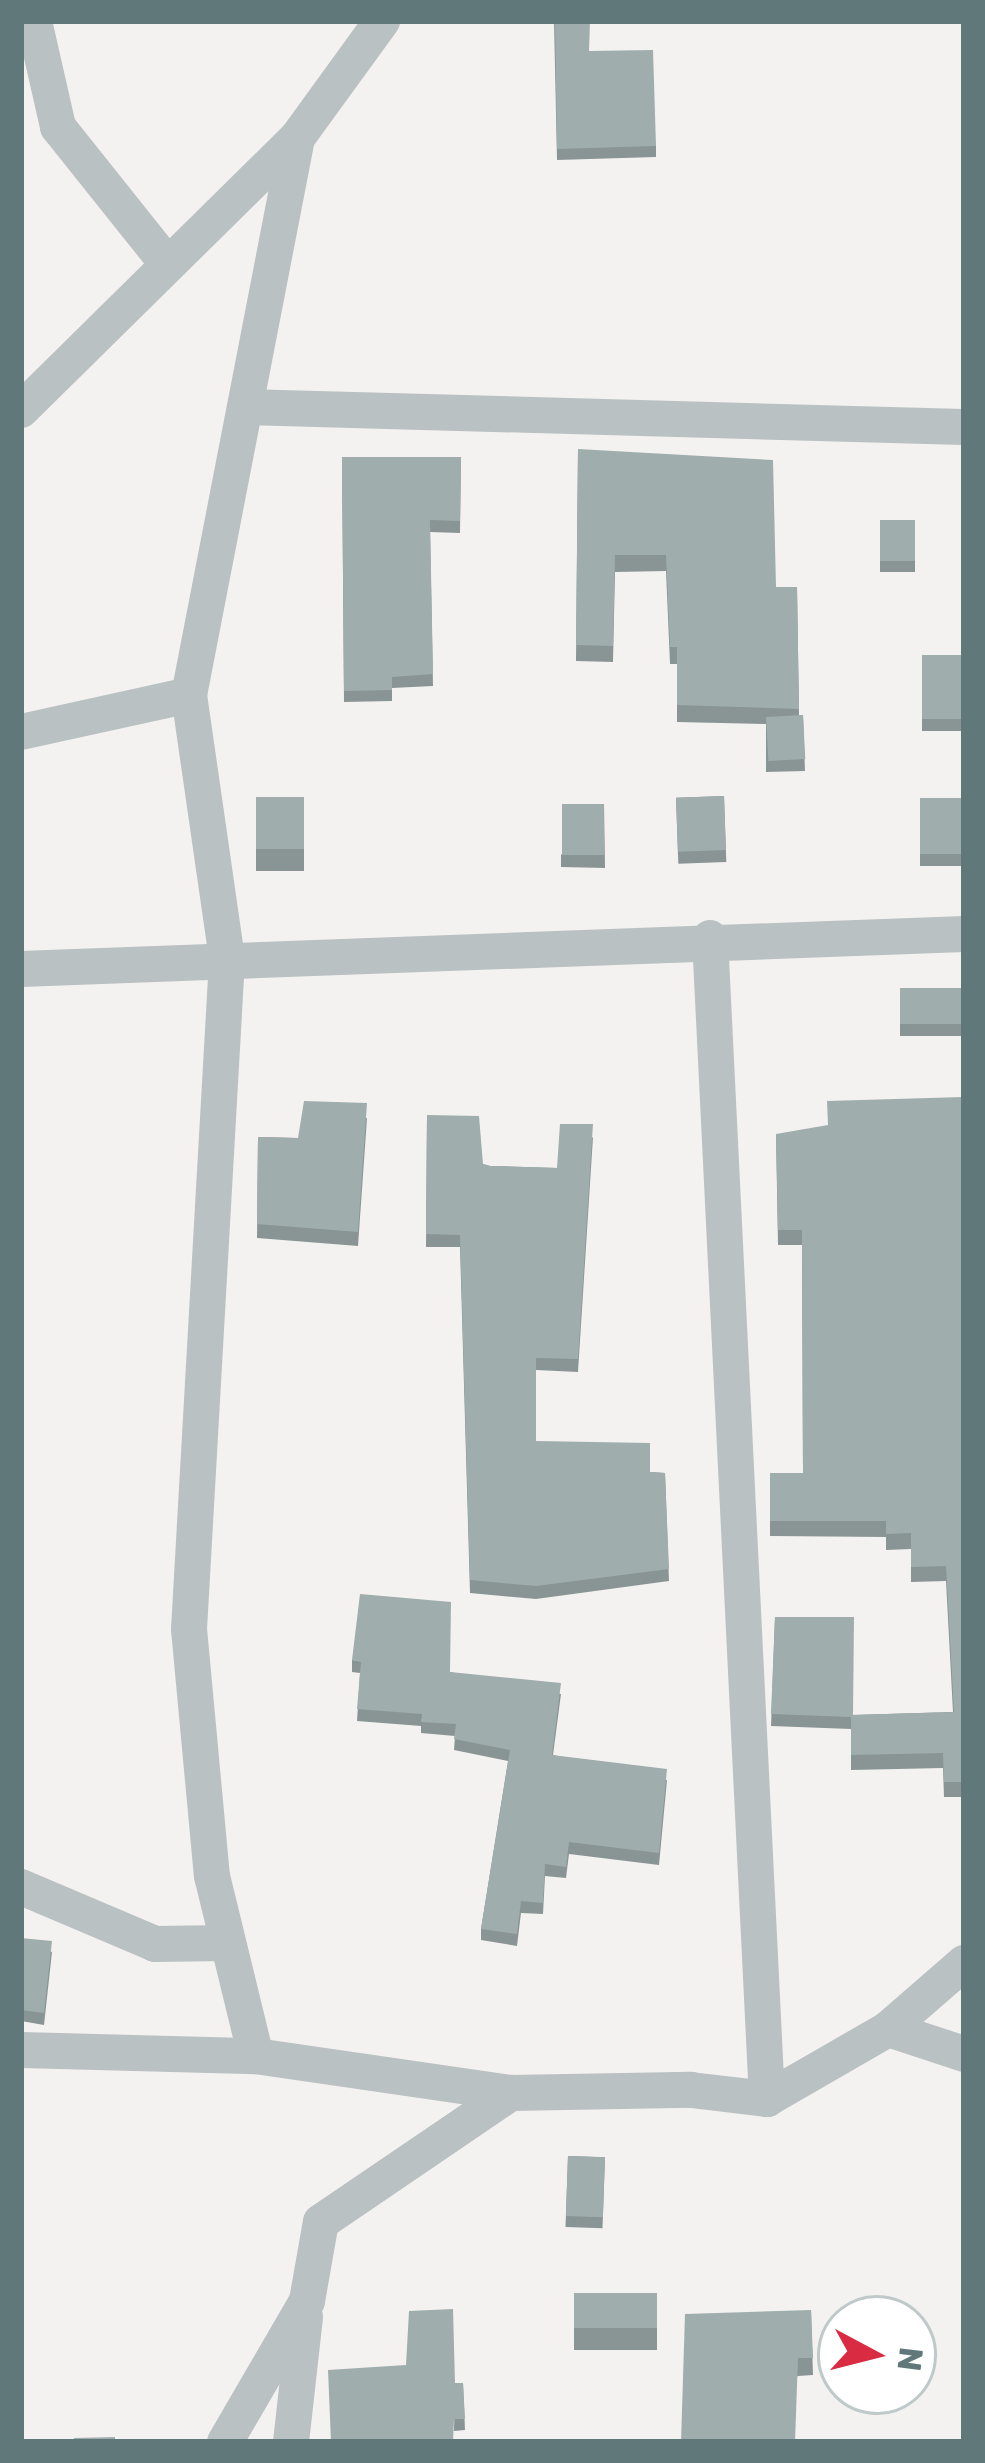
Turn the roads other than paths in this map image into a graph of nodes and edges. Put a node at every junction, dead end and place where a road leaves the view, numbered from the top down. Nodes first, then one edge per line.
1 (34, 21) edge
2 (382, 21) edge
3 (297, 138) junction
4 (165, 261) junction
5 (246, 407) junction
6 (21, 410) edge
7 (964, 427) edge
8 (189, 695) junction
9 (21, 732) edge
10 (964, 934) edge
11 (710, 938) junction
12 (227, 960) junction
13 (21, 969) edge
14 (21, 1887) edge
15 (226, 1943) junction
16 (964, 1963) edge
17 (888, 2029) junction
18 (21, 2050) edge
19 (964, 2054) edge
20 (256, 2056) junction
21 (511, 2093) junction
22 (767, 2099) junction
23 (307, 2301) junction
24 (225, 2442) edge
25 (291, 2442) edge

1 - 4 street
2 - 3 street
3 - 4 street
3 - 5 street
4 - 6 street
5 - 7 street
5 - 8 street
8 - 9 street
8 - 12 street
10 - 11 street
11 - 12 street
11 - 22 street
12 - 13 street
12 - 15 street
14 - 15 street
15 - 20 street
16 - 17 street
17 - 19 street
17 - 22 street
18 - 20 street
20 - 21 street
21 - 22 street
21 - 23 street
23 - 24 street
23 - 25 street

